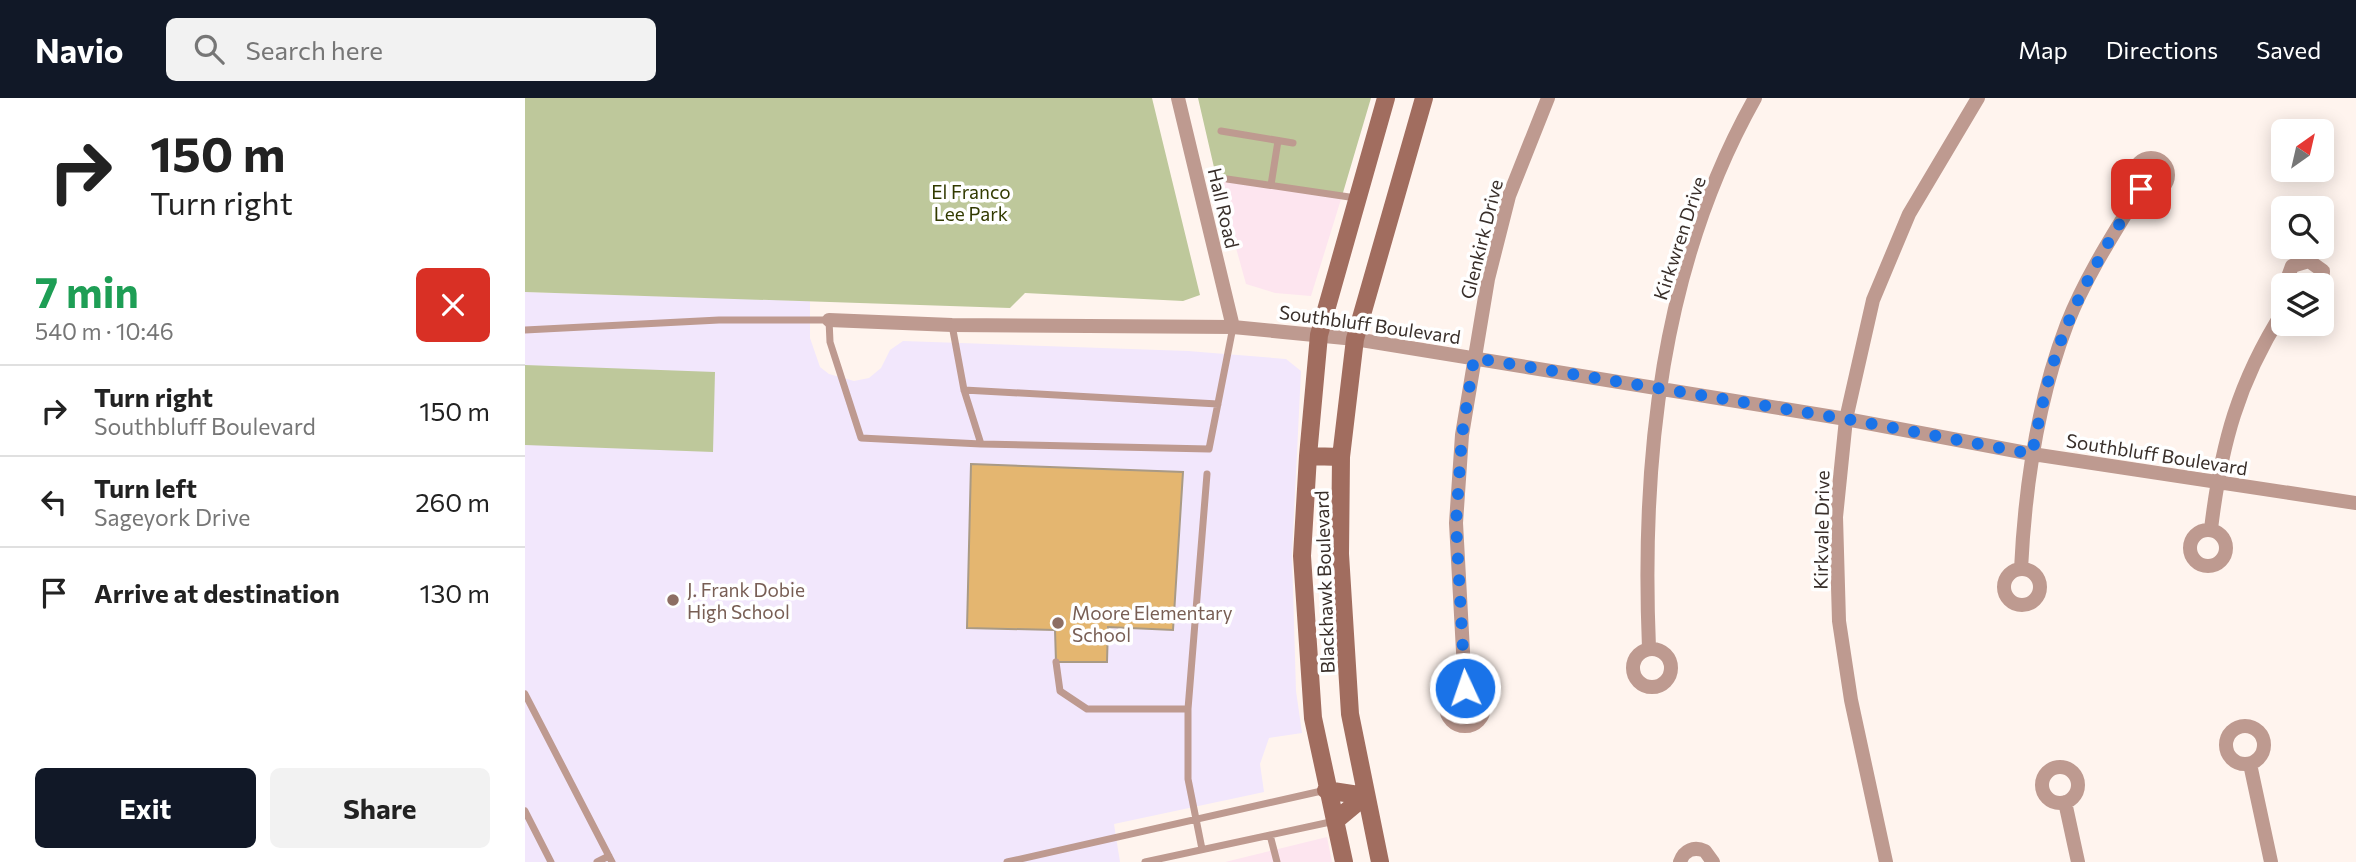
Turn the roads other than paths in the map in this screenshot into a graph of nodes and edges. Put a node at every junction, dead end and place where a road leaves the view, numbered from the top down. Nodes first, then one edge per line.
1 (1178, 98) edge
2 (1386, 98) edge
3 (1423, 98) edge
4 (1548, 98) edge
5 (1755, 98) edge
6 (1978, 98) edge
7 (1221, 131) dead end
8 (1278, 141) junction
9 (1293, 144) dead end
10 (1227, 179) dead end
11 (1271, 185) junction
12 (2141, 189) dead end
13 (1356, 198) junction
14 (2289, 273) edge
15 (2323, 273) edge
16 (829, 320) junction
17 (952, 325) junction
18 (1233, 327) junction
19 (525, 330) edge
20 (2271, 333) edge
21 (1319, 335) junction
22 (1355, 339) junction
23 (1474, 358) junction
24 (964, 390) junction
25 (1657, 390) junction
26 (1218, 404) junction
27 (1846, 419) junction
28 (981, 444) junction
29 (2032, 454) junction
30 (1308, 456) junction
31 (1341, 457) junction
32 (1207, 474) dead end
33 (2217, 484) junction
34 (2356, 503) edge
35 (2211, 530) dead end
36 (2021, 569) dead end
37 (1649, 649) dead end
38 (1056, 662) dead end
39 (1465, 688) dead end
40 (525, 694) edge
41 (1188, 709) junction
42 (2250, 764) dead end
43 (1326, 790) junction
44 (1365, 796) junction
45 (2065, 802) dead end
46 (525, 811) edge
47 (1196, 820) junction
48 (1335, 821) junction
49 (1270, 835) junction
50 (1202, 849) junction
51 (1179, 858) edge
52 (610, 859) edge
53 (551, 862) edge
54 (597, 862) edge
55 (1007, 862) edge
56 (1145, 862) edge
57 (1277, 862) edge
58 (1344, 862) edge
59 (1380, 862) edge
60 (1680, 862) edge
61 (1713, 862) edge
62 (1887, 862) edge
63 (2078, 862) edge
64 (2271, 862) edge

1 - 18 street, Hall Road
2 - 13 main road, Blackhawk Boulevard
3 - 22 main road, Blackhawk Boulevard
4 - 23 street, Glenkirk Drive
5 - 25 street, Kirkwren Drive
6 - 27 street, Kirkvale Drive
7 - 8 lane
8 - 9 lane
8 - 11 lane
10 - 11 lane
11 - 13 lane
12 - 29 street
13 - 21 main road, Blackhawk Boulevard
14 - 15 street
16 - 17 street, Southbluff Boulevard
16 - 19 lane
16 - 28 lane
17 - 18 street, Southbluff Boulevard
17 - 24 lane
18 - 21 street, Southbluff Boulevard
18 - 26 lane
20 - 33 street
21 - 22 street, Southbluff Boulevard
21 - 30 main road, Blackhawk Boulevard
22 - 23 street, Southbluff Boulevard
22 - 31 main road, Blackhawk Boulevard
23 - 25 street, Southbluff Boulevard
23 - 39 street, Glenkirk Drive
24 - 26 lane
24 - 28 lane
25 - 27 street, Southbluff Boulevard
25 - 37 street, Kirkwren Drive
26 - 28 lane
27 - 29 street, Southbluff Boulevard
27 - 62 street, Kirkvale Drive
29 - 33 street, Southbluff Boulevard
29 - 36 street
30 - 31 main road
30 - 43 main road, Blackhawk Boulevard
31 - 44 main road, Blackhawk Boulevard
32 - 41 lane
33 - 34 street, Southbluff Boulevard
33 - 35 street
38 - 41 lane
40 - 52 lane
41 - 47 lane
42 - 64 street
43 - 44 main road
43 - 47 lane
43 - 48 main road, Blackhawk Boulevard
44 - 48 main road
44 - 59 main road, Blackhawk Boulevard
45 - 63 street
46 - 53 lane
47 - 50 lane
47 - 55 lane
48 - 49 lane
48 - 58 main road, Blackhawk Boulevard
49 - 50 lane
49 - 57 lane
50 - 51 lane
51 - 56 lane
52 - 54 lane
60 - 61 street

